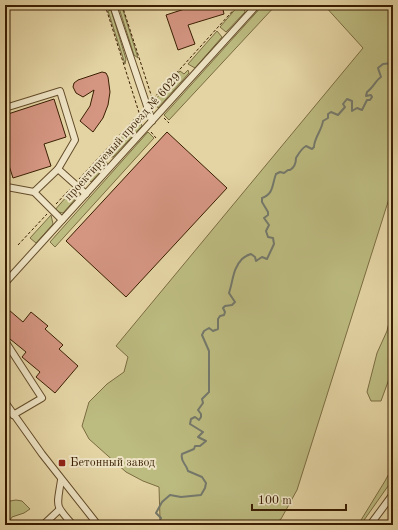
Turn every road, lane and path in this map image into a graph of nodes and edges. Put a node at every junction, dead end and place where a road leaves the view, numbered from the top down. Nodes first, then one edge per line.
1 (105, 5) edge
2 (113, 5) edge
3 (122, 5) edge
4 (238, 5) edge
5 (257, 5) edge
6 (153, 100) junction
7 (5, 108) edge
8 (156, 110) dead end
9 (162, 116) dead end
10 (152, 121) junction
11 (169, 123) dead end
12 (143, 125) dead end
13 (149, 130) dead end
14 (156, 138) dead end
15 (58, 170) junction
16 (5, 181) edge
17 (34, 192) junction
18 (86, 194) junction
19 (62, 220) junction
20 (5, 283) edge
21 (5, 341) edge
22 (5, 402) edge
23 (13, 415) junction
24 (61, 480) junction
25 (393, 494) edge
26 (59, 510) junction
27 (43, 525) edge
28 (73, 525) edge
29 (98, 525) edge
30 (370, 525) edge

1 - 12 path
2 - 10 street
3 - 6 path
4 - 6 path
5 - 10 street, проектируемый проезд № 6029
6 - 8 path
7 - 15 street
9 - 11 path
10 - 18 street, проектируемый проезд № 6029
13 - 14 path
15 - 17 street
15 - 18 street
16 - 17 street
17 - 19 street
18 - 19 street, проектируемый проезд № 6029
19 - 20 street, проектируемый проезд № 6029
21 - 23 street
22 - 23 street
23 - 24 street
24 - 26 street
24 - 29 street
25 - 30 street
26 - 27 street
26 - 28 street

